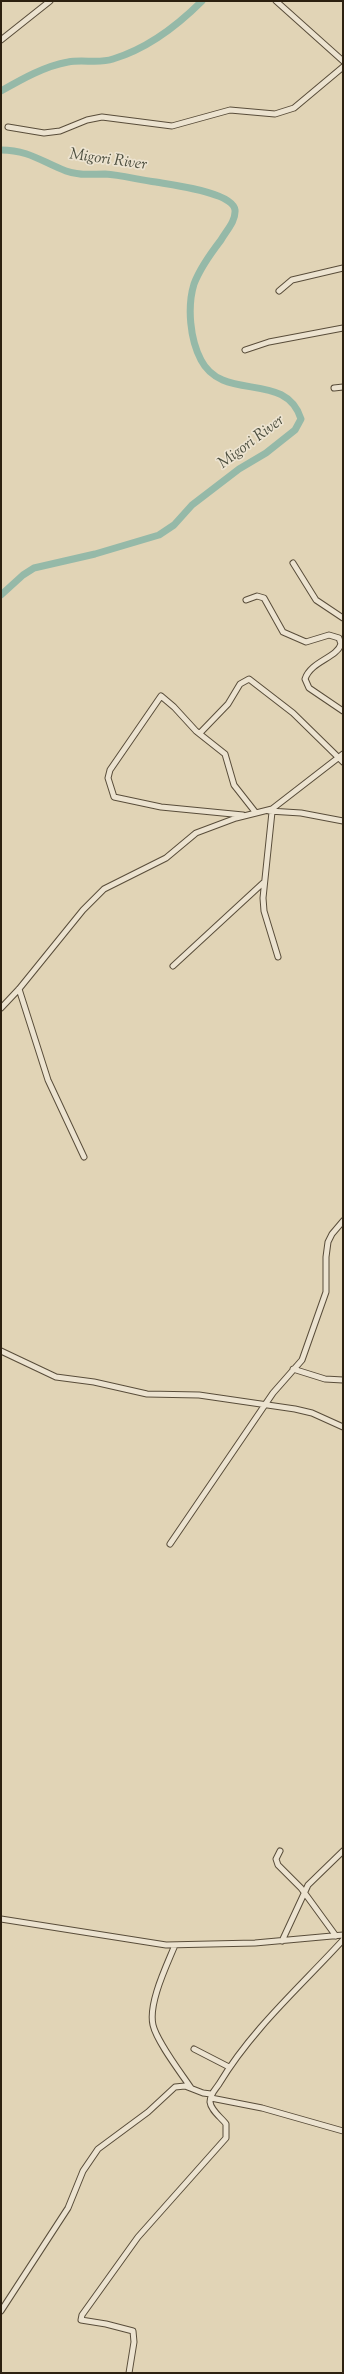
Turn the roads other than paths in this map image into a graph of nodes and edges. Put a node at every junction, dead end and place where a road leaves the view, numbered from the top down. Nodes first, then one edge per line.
1 (50, 1) edge
2 (276, 1) edge
3 (1, 40) edge
4 (343, 61) edge
5 (343, 67) edge
6 (8, 127) dead end
7 (343, 268) edge
8 (279, 291) dead end
9 (343, 328) edge
10 (245, 350) dead end
11 (343, 387) edge
12 (334, 388) dead end
13 (293, 563) dead end
14 (246, 600) dead end
15 (343, 618) edge
16 (343, 711) edge
17 (200, 734) junction
18 (341, 755) edge
19 (343, 762) edge
20 (264, 811) junction
21 (272, 812) junction
22 (256, 813) junction
23 (244, 816) junction
24 (343, 821) edge
25 (263, 883) junction
26 (278, 956) dead end
27 (173, 966) dead end
28 (19, 989) junction
29 (1, 1008) edge
30 (84, 1157) dead end
31 (343, 1221) edge
32 (1, 1351) edge
33 (293, 1369) junction
34 (343, 1380) edge
35 (265, 1405) junction
36 (343, 1427) edge
37 (170, 1544) dead end
38 (280, 1851) dead end
39 (343, 1851) edge
40 (305, 1893) junction
41 (1, 1919) edge
42 (343, 1935) edge
43 (336, 1936) junction
44 (343, 1940) edge
45 (282, 1941) junction
46 (175, 1945) junction
47 (194, 2049) dead end
48 (230, 2067) junction
49 (192, 2089) junction
50 (211, 2096) junction
51 (343, 2131) edge
52 (1, 2311) edge
53 (129, 2373) edge

1 - 3 street
2 - 4 street
5 - 6 street
7 - 8 street
9 - 10 street
11 - 12 street
13 - 15 street
14 - 16 street
17 - 18 street
17 - 22 street
17 - 23 street
18 - 19 street
18 - 20 street
20 - 21 street
20 - 22 street
21 - 24 street
21 - 25 street
22 - 23 street
23 - 28 street
25 - 26 street
25 - 27 street
28 - 29 street
28 - 30 street
31 - 33 street
32 - 35 street
33 - 34 street
33 - 35 street
35 - 36 street
35 - 37 street
38 - 40 street
39 - 40 street
40 - 43 street
40 - 45 street
41 - 46 street
42 - 43 street
43 - 45 street
44 - 48 street
45 - 46 street
46 - 49 street
47 - 48 street
48 - 50 street
49 - 50 street
49 - 52 street
50 - 51 street
50 - 53 street

